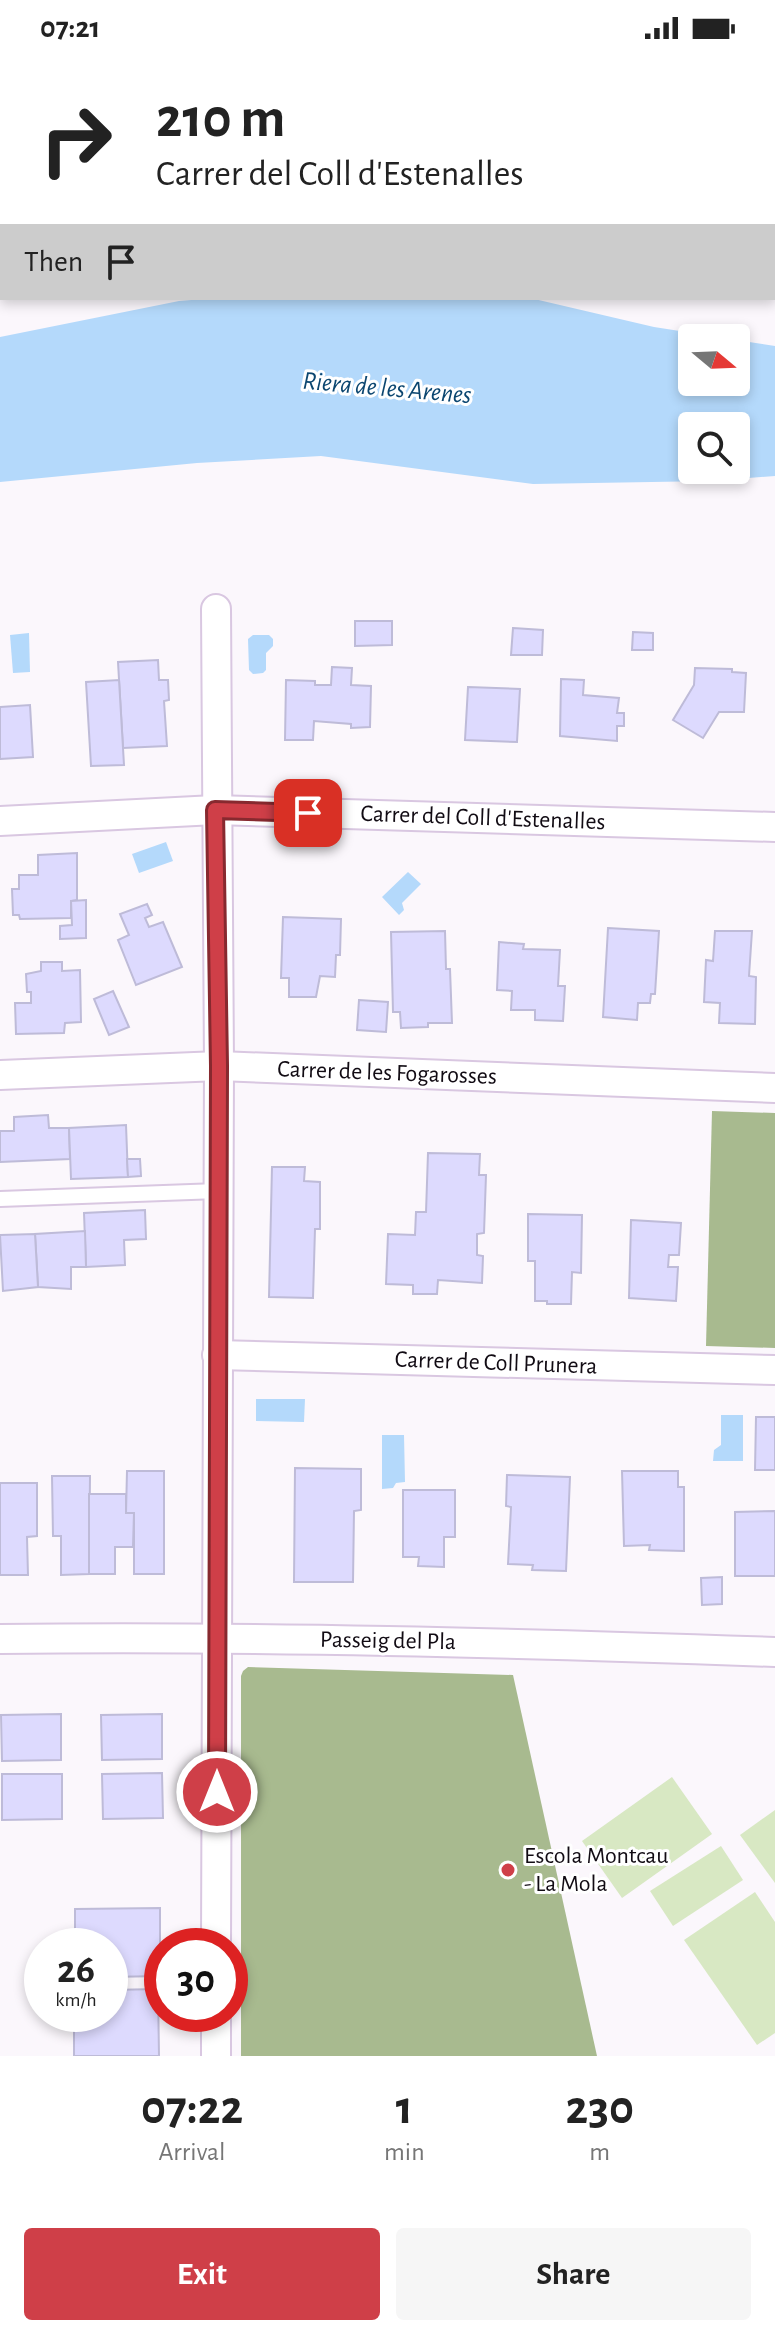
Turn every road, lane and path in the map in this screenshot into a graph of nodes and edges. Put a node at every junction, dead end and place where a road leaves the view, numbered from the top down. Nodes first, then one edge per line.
1 (216, 609) dead end
2 (215, 810) junction
3 (0, 821) edge
4 (775, 827) edge
5 (219, 1066) junction
6 (0, 1075) edge
7 (775, 1088) edge
8 (218, 1191) junction
9 (0, 1199) edge
10 (217, 1355) junction
11 (775, 1370) edge
12 (218, 1637) junction
13 (0, 1639) edge
14 (775, 1652) edge
15 (216, 1928) edge
16 (216, 2032) edge
17 (216, 2056) edge

1 - 2 street
2 - 3 street, Carrer del Coll d'Estenalles
2 - 4 street, Carrer del Coll d'Estenalles
2 - 5 street
5 - 6 street, Carrer de les Fogarosses
5 - 7 street, Carrer de les Fogarosses
5 - 8 street
8 - 9 lane
8 - 10 street
10 - 11 street, Carrer de Coll Prunera
10 - 12 street
12 - 13 street, Passeig del Pla
12 - 14 street, Passeig del Pla
12 - 15 street
16 - 17 street

